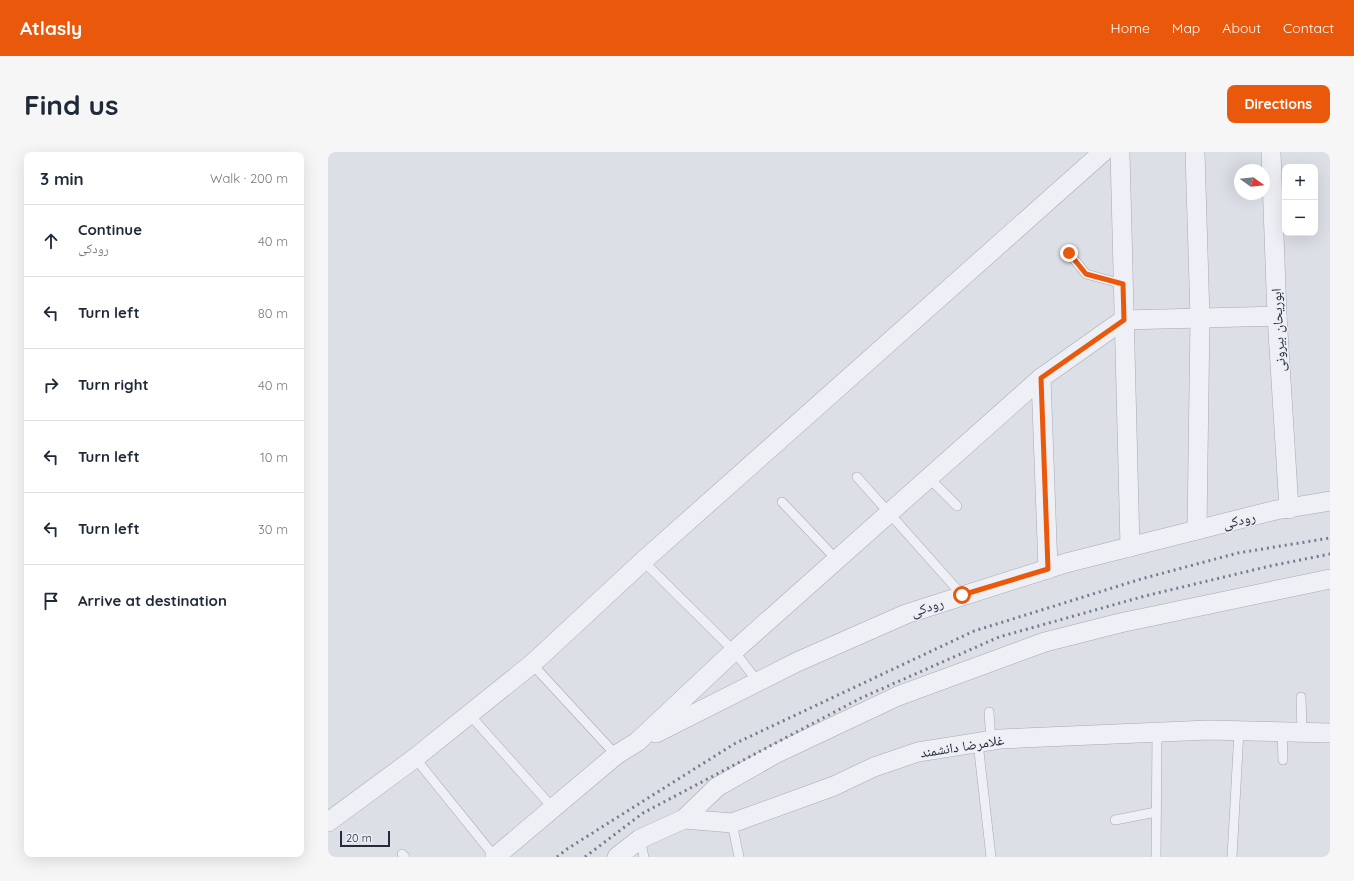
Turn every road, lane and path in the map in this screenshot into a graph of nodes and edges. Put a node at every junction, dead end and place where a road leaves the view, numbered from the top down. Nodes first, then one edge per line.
1 (1103, 152) edge
2 (1120, 152) edge
3 (1195, 152) edge
4 (1271, 152) edge
5 (1069, 253) dead end
6 (1123, 284) junction
7 (1277, 316) junction
8 (1200, 318) junction
9 (1124, 320) junction
10 (1041, 378) junction
11 (857, 476) dead end
12 (929, 478) junction
13 (1330, 501) edge
14 (782, 502) dead end
15 (957, 506) dead end
16 (1289, 509) junction
17 (890, 513) junction
18 (1197, 530) junction
19 (1130, 547) junction
20 (837, 560) junction
21 (643, 561) junction
22 (1048, 569) junction
23 (1330, 579) edge
24 (962, 595) junction
25 (734, 651) junction
26 (532, 664) junction
27 (758, 682) junction
28 (1301, 697) dead end
29 (989, 712) dead end
30 (469, 714) junction
31 (1239, 731) junction
32 (1282, 732) junction
33 (1302, 732) junction
34 (1157, 733) junction
35 (1330, 733) edge
36 (637, 742) junction
37 (984, 742) junction
38 (616, 755) junction
39 (415, 758) junction
40 (1283, 760) dead end
41 (552, 808) junction
42 (1156, 812) junction
43 (684, 818) junction
44 (1115, 820) dead end
45 (328, 822) edge
46 (732, 823) junction
47 (642, 848) edge
48 (495, 857) edge
49 (617, 857) edge
50 (739, 857) edge
51 (991, 857) edge
52 (1156, 857) edge
53 (1232, 857) edge

1 - 21 street
2 - 6 street
3 - 8 street
4 - 7 street, ابوریحان بیرونی
5 - 6 lane
6 - 9 street
7 - 8 street
7 - 16 street, ابوریحان بیرونی
8 - 9 street
8 - 18 street
9 - 10 street
9 - 19 street
10 - 12 street
10 - 22 street
11 - 17 lane
12 - 15 lane
12 - 17 street
13 - 16 street, رودکی
14 - 20 lane
16 - 18 street, رودکی
17 - 20 street
17 - 24 lane
18 - 19 street, رودکی
19 - 22 street, رودکی
20 - 25 street
21 - 25 lane
21 - 26 street
22 - 24 street, رودکی
23 - 43 street
24 - 27 street, رودکی
25 - 27 lane
25 - 36 street
26 - 30 street
26 - 38 lane
27 - 36 street, رودکی
28 - 33 lane
29 - 37 lane
30 - 39 street
30 - 41 lane
31 - 32 street, غلامرضا دانشمند
31 - 34 street, غلامرضا دانشمند
31 - 53 lane
32 - 33 street, غلامرضا دانشمند
32 - 40 lane
33 - 35 street, غلامرضا دانشمند
34 - 37 street, غلامرضا دانشمند
34 - 42 lane
36 - 38 street
37 - 46 street, غلامرضا دانشمند
37 - 51 lane
38 - 41 street
39 - 45 street
39 - 48 lane
41 - 48 street
42 - 44 lane
42 - 52 lane
43 - 46 street, غلامرضا دانشمند
43 - 47 street
46 - 50 lane
47 - 49 street

